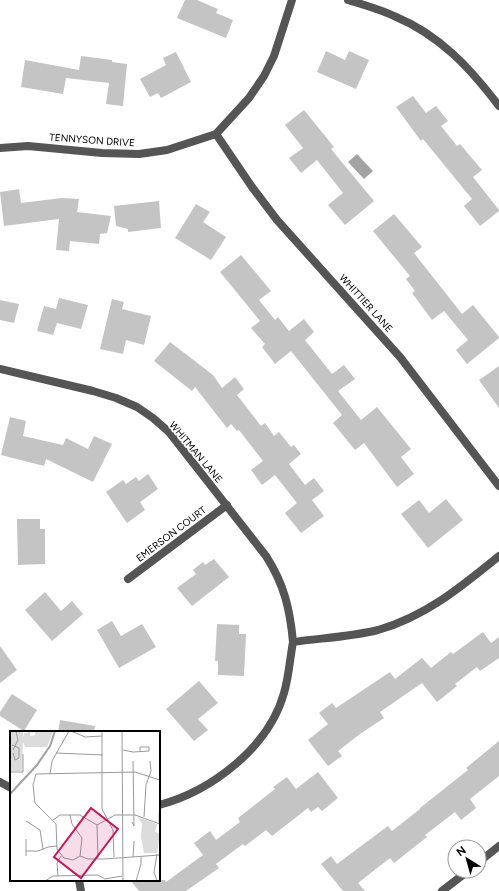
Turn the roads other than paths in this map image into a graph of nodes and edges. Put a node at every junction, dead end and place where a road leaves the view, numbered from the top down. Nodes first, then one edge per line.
1 (292, 0) edge
2 (348, 0) edge
3 (499, 106) edge
4 (216, 134) junction
5 (0, 148) edge
6 (0, 369) edge
7 (499, 486) edge
8 (227, 505) junction
9 (499, 556) edge
10 (128, 579) dead end
11 (293, 642) junction
12 (0, 782) edge
13 (10, 787) edge
14 (160, 805) edge
15 (499, 846) edge
16 (487, 856) edge
17 (458, 879) edge
18 (79, 881) edge
19 (81, 891) edge
20 (442, 891) edge

1 - 4 street, TENNYSON DRIVE
2 - 3 street
4 - 5 street, TENNYSON DRIVE
4 - 7 street, WHITTIER LANE
6 - 8 street, WHITMAN LANE
8 - 10 street, EMERSON COURT
8 - 11 street, WHITMAN LANE
9 - 11 street
11 - 14 street, WHITMAN LANE
12 - 13 street
15 - 16 street
17 - 20 street
18 - 19 street

